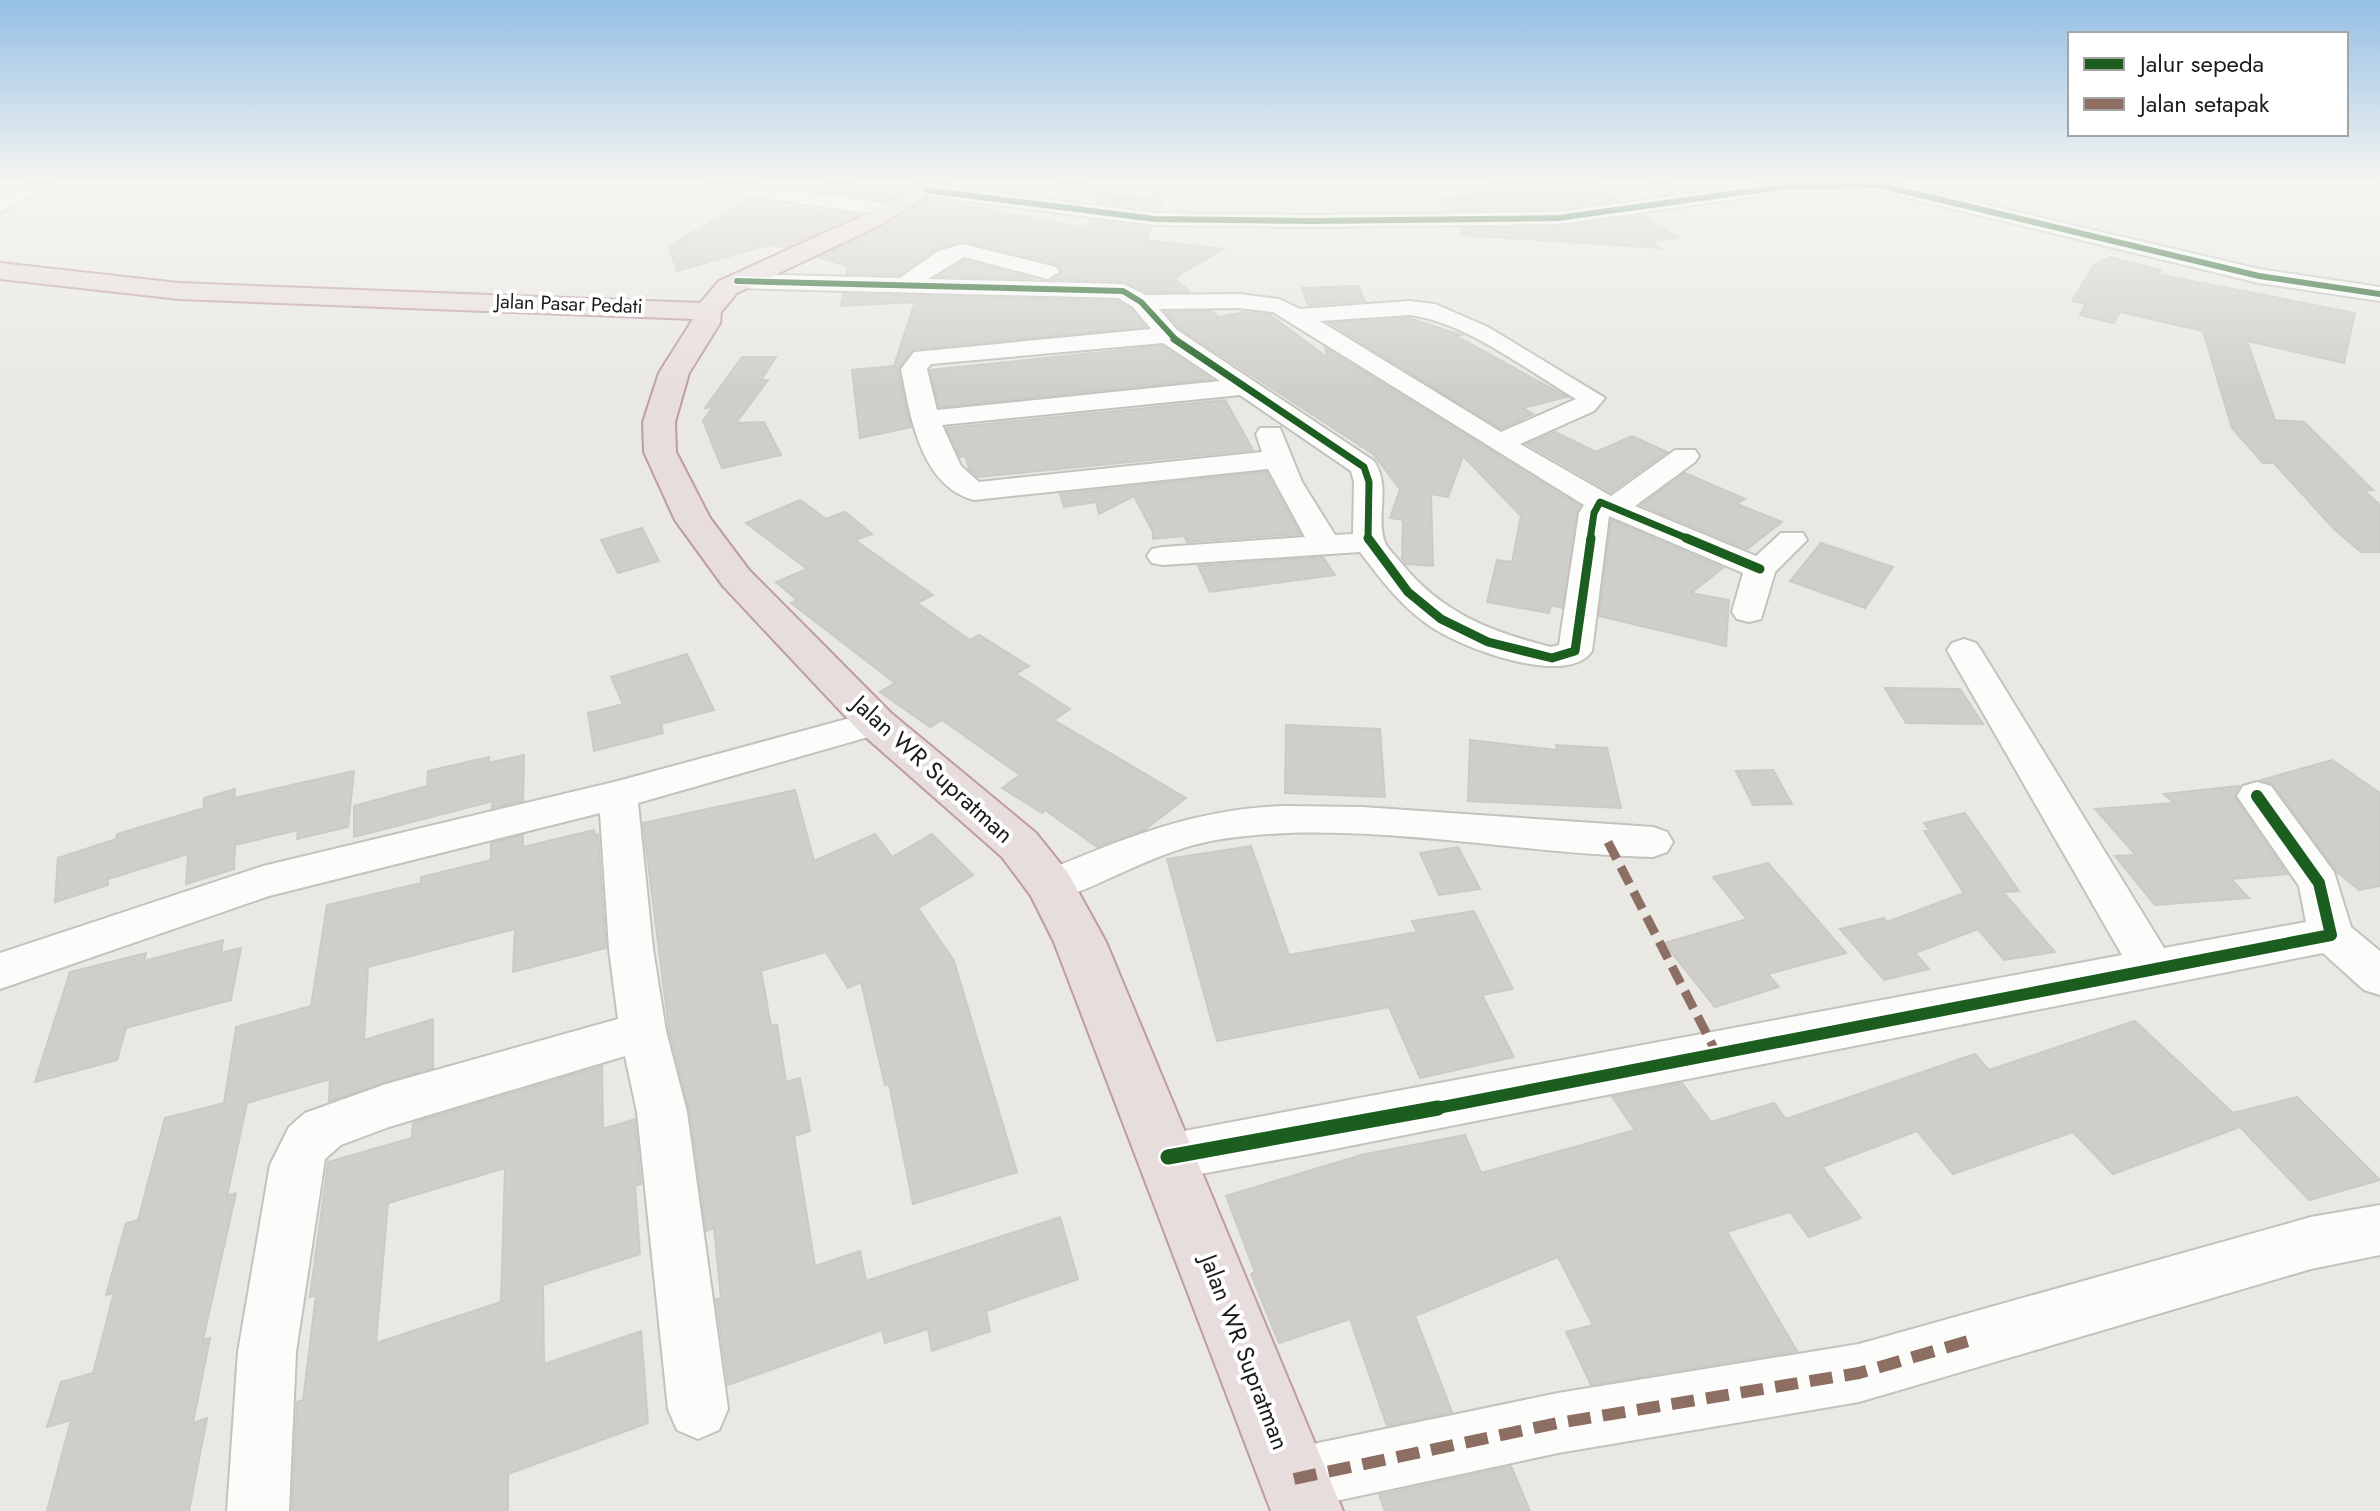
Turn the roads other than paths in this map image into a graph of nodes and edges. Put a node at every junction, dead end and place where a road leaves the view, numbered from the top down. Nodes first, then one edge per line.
1 (802, 254) edge
2 (953, 254) edge
3 (976, 254) edge
4 (2173, 254) edge
5 (1028, 267) junction
6 (0, 271) edge
7 (911, 281) junction
8 (1008, 286) junction
9 (1096, 287) junction
10 (731, 288) junction
11 (2380, 294) edge
12 (1141, 302) junction
13 (1297, 316) junction
14 (1168, 335) junction
15 (1250, 392) junction
16 (925, 419) junction
17 (1499, 443) junction
18 (1685, 456) dead end
19 (1278, 459) junction
20 (1606, 505) junction
21 (1792, 540) dead end
22 (1324, 542) junction
23 (1368, 542) junction
24 (1163, 556) dead end
25 (1760, 569) junction
26 (1749, 612) dead end
27 (1964, 650) dead end
28 (876, 723) junction
29 (618, 795) junction
30 (2257, 796) dead end
31 (1653, 842) dead end
32 (1051, 886) junction
33 (2331, 935) junction
34 (2152, 967) junction
35 (0, 971) edge
36 (2380, 977) edge
37 (643, 1031) junction
38 (1168, 1157) junction
39 (2380, 1230) edge
40 (698, 1409) dead end
41 (1300, 1495) edge
42 (258, 1511) edge

1 - 10 highway
2 - 7 street
3 - 5 street
4 - 11 street
5 - 8 street
5 - 9 street
6 - 10 highway, Jalan Pasar Pedati
7 - 8 street
7 - 10 street
8 - 9 street
9 - 12 street
10 - 28 highway, Jalan WR Supratman
12 - 13 street
12 - 14 street
13 - 17 street
13 - 17 street
14 - 15 street
14 - 16 street
15 - 16 street
15 - 19 street
15 - 23 street
16 - 19 street
17 - 20 street
18 - 20 street
19 - 22 street
20 - 23 street
20 - 25 street
21 - 25 street
22 - 23 street
22 - 24 street
25 - 26 street
27 - 34 street
28 - 29 street
28 - 32 highway, Jalan WR Supratman
29 - 35 street
29 - 37 street
30 - 33 street
31 - 32 street
32 - 38 highway, Jalan WR Supratman
33 - 34 street
33 - 36 street
34 - 38 street
37 - 40 street
37 - 42 street
38 - 41 highway, Jalan WR Supratman
39 - 41 street

